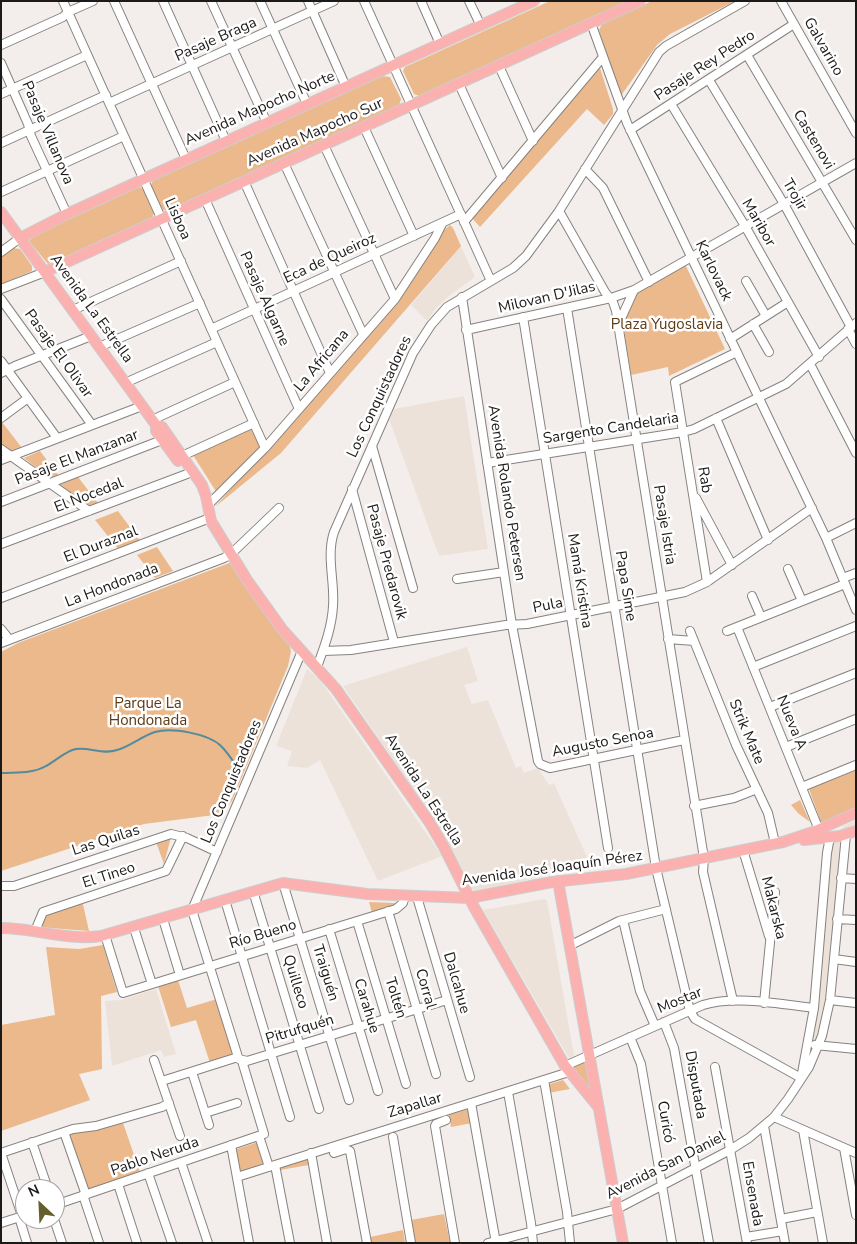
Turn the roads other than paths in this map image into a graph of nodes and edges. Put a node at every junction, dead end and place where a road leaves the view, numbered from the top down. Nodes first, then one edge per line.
1 (63, 1) edge
2 (93, 1) edge
3 (114, 1) edge
4 (163, 1) edge
5 (211, 1) edge
6 (260, 1) edge
7 (308, 1) edge
8 (334, 1) edge
9 (364, 1) edge
10 (421, 1) edge
11 (470, 1) edge
12 (534, 1) edge
13 (640, 1) edge
14 (745, 1) edge
15 (781, 1) edge
16 (519, 4) edge
17 (312, 11) junction
18 (68, 12) junction
19 (591, 23) junction
20 (794, 24) junction
21 (480, 26) junction
22 (272, 29) junction
23 (440, 44) junction
24 (1, 46) edge
25 (232, 47) junction
26 (87, 55) junction
27 (747, 55) junction
28 (603, 57) junction
29 (1, 63) edge
30 (393, 65) junction
31 (192, 66) junction
32 (498, 66) junction
33 (709, 80) junction
34 (152, 84) junction
35 (459, 84) junction
36 (346, 86) junction
37 (13, 89) junction
38 (1, 94) edge
39 (107, 99) junction
40 (306, 104) junction
41 (671, 104) junction
42 (411, 105) junction
43 (621, 110) junction
44 (267, 123) junction
45 (364, 127) junction
46 (30, 130) junction
47 (630, 130) junction
48 (856, 133) edge
49 (124, 136) junction
50 (226, 141) junction
51 (533, 141) junction
52 (1, 143) edge
53 (324, 145) junction
54 (186, 159) junction
55 (284, 163) junction
56 (856, 163) edge
57 (585, 169) junction
58 (47, 171) junction
59 (502, 178) junction
60 (144, 179) junction
61 (244, 181) junction
62 (822, 182) junction
63 (1, 192) edge
64 (204, 199) junction
65 (784, 204) junction
66 (559, 211) junction
67 (1, 212) edge
68 (67, 214) junction
69 (462, 218) junction
70 (162, 219) junction
71 (442, 224) junction
72 (745, 226) junction
73 (414, 236) junction
74 (20, 238) junction
75 (856, 240) edge
76 (1, 252) edge
77 (374, 254) junction
78 (691, 257) junction
79 (181, 261) junction
80 (45, 272) junction
81 (334, 273) junction
82 (491, 281) junction
83 (746, 281) dead end
84 (649, 282) junction
85 (1, 289) edge
86 (634, 290) junction
87 (294, 291) junction
88 (462, 297) junction
89 (611, 298) junction
90 (1, 299) edge
91 (394, 299) junction
92 (788, 302) junction
93 (200, 303) junction
94 (567, 308) junction
95 (254, 309) junction
96 (73, 310) junction
97 (766, 316) junction
98 (523, 317) junction
99 (753, 324) junction
100 (619, 325) junction
101 (851, 326) edge
102 (211, 329) junction
103 (466, 330) junction
104 (363, 334) junction
105 (91, 336) junction
106 (730, 338) junction
107 (218, 342) junction
108 (856, 344) edge
109 (99, 347) junction
110 (737, 352) junction
111 (769, 352) dead end
112 (41, 355) junction
113 (818, 357) junction
114 (1, 361) edge
115 (810, 364) junction
116 (4, 371) edge
117 (330, 372) junction
118 (236, 382) junction
119 (125, 383) junction
120 (28, 398) junction
121 (759, 398) junction
122 (142, 406) junction
123 (299, 409) junction
124 (1, 418) edge
125 (716, 418) junction
126 (154, 422) junction
127 (254, 423) junction
128 (92, 425) junction
129 (682, 432) junction
130 (57, 438) junction
131 (162, 440) junction
132 (637, 440) junction
133 (372, 446) junction
134 (589, 447) junction
135 (265, 448) junction
136 (1, 450) edge
137 (856, 453) edge
138 (545, 454) junction
139 (11, 456) junction
140 (182, 456) junction
141 (1, 460) edge
142 (487, 463) junction
143 (187, 474) junction
144 (50, 483) junction
145 (352, 489) junction
146 (692, 492) junction
147 (1, 502) edge
148 (207, 503) junction
149 (279, 508) dead end
150 (812, 508) junction
151 (90, 511) junction
152 (210, 518) junction
153 (856, 523) edge
154 (826, 538) junction
155 (768, 540) junction
156 (1, 544) edge
157 (232, 553) junction
158 (732, 565) junction
159 (788, 569) dead end
160 (504, 572) junction
161 (856, 573) edge
162 (457, 579) dead end
163 (844, 581) junction
164 (707, 582) junction
165 (413, 588) dead end
166 (752, 596) dead end
167 (661, 597) junction
168 (1, 598) edge
169 (802, 601) junction
170 (614, 606) junction
171 (856, 610) edge
172 (570, 615) junction
173 (761, 617) junction
174 (512, 625) junction
175 (856, 626) edge
176 (737, 627) junction
177 (1, 629) edge
178 (690, 631) dead end
179 (727, 631) dead end
180 (668, 639) junction
181 (10, 640) junction
182 (694, 641) junction
183 (394, 642) junction
184 (1, 643) edge
185 (323, 651) junction
186 (306, 655) junction
187 (317, 667) junction
188 (753, 668) junction
189 (856, 673) edge
190 (770, 707) junction
191 (856, 719) edge
192 (684, 740) junction
193 (786, 748) junction
194 (637, 750) junction
195 (535, 752) joint
196 (594, 759) junction
197 (856, 765) edge
198 (802, 787) junction
199 (757, 789) junction
200 (694, 806) junction
201 (856, 813) edge
202 (856, 818) edge
203 (820, 830) junction
204 (851, 833) edge
205 (183, 836) junction
206 (830, 837) junction
207 (779, 843) junction
208 (608, 848) dead end
209 (743, 850) junction
210 (218, 852) junction
211 (704, 858) junction
212 (656, 868) junction
213 (841, 878) junction
214 (856, 879) edge
215 (558, 881) junction
216 (283, 883) junction
217 (1, 886) edge
218 (253, 891) junction
219 (775, 892) dead end
220 (405, 896) junction
221 (417, 896) junction
222 (469, 898) junction
223 (225, 900) junction
224 (666, 909) junction
225 (192, 910) junction
226 (388, 911) junction
227 (163, 919) junction
228 (837, 919) junction
229 (623, 920) junction
230 (856, 920) edge
231 (357, 921) junction
232 (1, 928) edge
233 (134, 928) junction
234 (329, 930) junction
235 (35, 931) junction
236 (105, 935) junction
237 (300, 938) junction
238 (770, 940) junction
239 (569, 946) junction
240 (270, 948) junction
241 (242, 956) junction
242 (834, 960) junction
243 (856, 962) edge
244 (210, 966) junction
245 (180, 975) junction
246 (152, 984) junction
247 (447, 1000) junction
248 (830, 1000) junction
249 (733, 1001) junction
250 (764, 1003) junction
251 (856, 1003) edge
252 (814, 1008) junction
253 (417, 1009) junction
254 (690, 1011) junction
255 (387, 1018) junction
256 (664, 1022) junction
257 (655, 1026) junction
258 (358, 1027) junction
259 (329, 1036) junction
260 (630, 1038) junction
261 (808, 1044) junction
262 (300, 1045) junction
263 (819, 1045) junction
264 (856, 1048) edge
265 (271, 1054) junction
266 (589, 1055) junction
267 (240, 1059) junction
268 (154, 1060) dead end
269 (715, 1067) dead end
270 (567, 1069) junction
271 (192, 1072) junction
272 (436, 1074) dead end
273 (470, 1076) dead end
274 (801, 1078) junction
275 (544, 1080) junction
276 (162, 1081) junction
277 (406, 1084) dead end
278 (378, 1091) dead end
279 (508, 1092) junction
280 (348, 1100) dead end
281 (169, 1103) junction
282 (236, 1103) dead end
283 (471, 1103) junction
284 (599, 1108) junction
285 (319, 1109) dead end
286 (205, 1113) junction
287 (290, 1117) dead end
288 (774, 1117) junction
289 (446, 1120) dead end
290 (209, 1124) dead end
291 (764, 1126) junction
292 (803, 1130) junction
293 (64, 1132) junction
294 (261, 1135) junction
295 (180, 1136) dead end
296 (393, 1137) dead end
297 (32, 1142) junction
298 (232, 1145) junction
299 (844, 1148) junction
300 (730, 1150) junction
301 (1, 1153) edge
302 (311, 1153) junction
303 (334, 1153) dead end
304 (856, 1154) edge
305 (181, 1162) junction
306 (272, 1166) junction
307 (696, 1168) junction
308 (148, 1174) junction
309 (237, 1176) junction
310 (45, 1179) edge
311 (118, 1184) junction
312 (662, 1186) junction
313 (15, 1195) edge
314 (85, 1195) junction
315 (65, 1202) edge
316 (617, 1209) junction
317 (817, 1212) junction
318 (856, 1215) edge
319 (15, 1218) edge
320 (781, 1219) junction
321 (568, 1222) junction
322 (1, 1223) edge
323 (24, 1229) edge
324 (57, 1229) edge
325 (532, 1231) junction
326 (783, 1231) junction
327 (746, 1240) edge
328 (493, 1242) edge
329 (27, 1243) edge
330 (62, 1243) edge
331 (99, 1243) edge
332 (137, 1243) edge
333 (172, 1243) edge
334 (208, 1243) edge
335 (249, 1243) edge
336 (290, 1243) edge
337 (327, 1243) edge
338 (367, 1243) edge
339 (412, 1243) edge
340 (455, 1243) edge
341 (533, 1243) edge
342 (570, 1243) edge
343 (622, 1243) edge
344 (672, 1243) edge
345 (709, 1243) edge
346 (785, 1243) edge
347 (823, 1243) edge

1 - 18 street, Lisboa
2 - 18 street
3 - 34 street
4 - 31 street
5 - 25 street
6 - 22 street
7 - 17 street
8 - 17 street, Pasaje Braga
9 - 30 street
10 - 23 street
11 - 21 street
12 - 16 main road, Avenida Mapocho Norte
13 - 19 main road, Avenida Mapocho Sur
14 - 43 street, Los Conquistadores
15 - 20 street, Galvarino
16 - 21 main road, Avenida Mapocho Norte
17 - 22 street, Pasaje Braga
17 - 36 street
18 - 24 street
18 - 26 street, Lisboa
19 - 28 street, Karlovack
19 - 32 main road, Avenida Mapocho Sur
20 - 27 street, Pasaje Rey Pedro
20 - 48 street, Galvarino
21 - 23 main road, Avenida Mapocho Norte
22 - 25 street, Pasaje Braga
22 - 40 street
23 - 30 main road, Avenida Mapocho Norte
25 - 31 street, Pasaje Braga
25 - 44 street
26 - 37 street
26 - 39 street, Lisboa
27 - 33 street, Pasaje Rey Pedro
27 - 62 street, Castenovi
28 - 43 street, Karlovack
28 - 51 street
29 - 37 street, Pasaje Villanova
30 - 36 main road, Avenida Mapocho Norte
30 - 42 street
31 - 34 street, Pasaje Braga
31 - 50 street
32 - 35 main road, Avenida Mapocho Sur
32 - 51 street
33 - 41 street, Pasaje Rey Pedro
33 - 65 street, Trojir
34 - 39 street, Pasaje Braga
34 - 54 street
35 - 42 main road, Avenida Mapocho Sur
35 - 59 street
36 - 40 main road, Avenida Mapocho Norte
37 - 38 street
37 - 46 street, Pasaje Villanova
39 - 46 street, Pasaje Braga
39 - 49 street, Lisboa
40 - 44 main road, Avenida Mapocho Norte
41 - 47 street, Pasaje Rey Pedro
41 - 72 street, Maribor
42 - 45 main road, Avenida Mapocho Sur
42 - 69 street
43 - 47 street, Karlovack
43 - 57 street, Los Conquistadores
44 - 50 main road, Avenida Mapocho Norte
45 - 53 main road, Avenida Mapocho Sur
45 - 73 street
46 - 52 street, Pasaje Braga
46 - 58 street, Pasaje Villanova
47 - 78 street, Karlovack
49 - 58 street
49 - 60 street, Lisboa
50 - 54 main road, Avenida Mapocho Norte
51 - 59 street
53 - 55 main road, Avenida Mapocho Sur
53 - 77 street
54 - 60 main road, Avenida Mapocho Norte
55 - 61 main road, Avenida Mapocho Sur
55 - 81 street
56 - 62 street, Milovan D'Jilas
57 - 66 street, Los Conquistadores
57 - 84 street
58 - 63 street
58 - 68 street, Pasaje Villanova
59 - 69 street
60 - 68 main road, Avenida Mapocho Norte
60 - 70 street, Lisboa
61 - 64 main road, Avenida Mapocho Sur
61 - 87 street
62 - 65 street, Milovan D'Jilas
62 - 75 street, Castenovi
64 - 70 main road, Avenida Mapocho Sur
64 - 95 street, Pasaje Algarne
65 - 72 street, Milovan D'Jilas
65 - 101 street, Trojir
66 - 82 street, Los Conquistadores
66 - 89 street, Pasaje Istria
67 - 74 main road, Avenida La Estrella
68 - 74 main road, Avenida Mapocho Norte
69 - 71 street, Eca de Queiroz
69 - 82 street
70 - 79 street, Lisboa
70 - 80 main road, Avenida Mapocho Sur
71 - 73 street, Eca de Queiroz
71 - 91 street, La Africana
72 - 78 street, Milovan D'Jilas
72 - 92 street, Maribor
73 - 77 street, Eca de Queiroz
74 - 76 street, Avenida Mapocho Norte
74 - 80 main road, Avenida La Estrella
77 - 81 street, Eca de Queiroz
77 - 91 street
78 - 84 street, Milovan D'Jilas
78 - 106 street, Karlovack
79 - 93 street, Lisboa
79 - 96 street
80 - 85 street, Avenida Mapocho Sur
80 - 96 main road, Avenida La Estrella
81 - 87 street, Eca de Queiroz
81 - 104 street
82 - 88 street, Los Conquistadores
83 - 97 street
84 - 86 street, Milovan D'Jilas
86 - 89 street, Milovan D'Jilas
86 - 100 street
87 - 95 street, Eca de Queiroz
87 - 117 street
88 - 103 street, Avenida Rolando Petersen
88 - 133 street, Los Conquistadores
89 - 94 street, Milovan D'Jilas
89 - 100 street, Pasaje Istria
90 - 112 street, Pasaje El Olivar
91 - 104 street, La Africana
92 - 97 street
92 - 113 street, Maribor
93 - 102 street, Lisboa
93 - 109 street
94 - 98 street, Milovan D'Jilas
94 - 134 street, Papa Sime
95 - 102 street, Eca de Queiroz
95 - 123 street, Pasaje Algarne
96 - 105 main road, Avenida La Estrella
97 - 99 street
98 - 103 street, Milovan D'Jilas
98 - 138 street, Mamá Kristina
99 - 106 street
99 - 111 street
100 - 132 street, Pasaje Istria
101 - 108 street, Trojir
101 - 113 street, Sargento Candelaria
102 - 107 street, Lisboa
103 - 142 street, Avenida Rolando Petersen
104 - 117 street, La Africana
105 - 109 main road, Avenida La Estrella
105 - 112 street
106 - 110 street, Karlovack
107 - 118 street, Lisboa
107 - 119 street
109 - 119 main road, Avenida La Estrella
110 - 121 street, Karlovack
110 - 129 street, Rab
112 - 116 street
112 - 128 street, Pasaje El Olivar
113 - 115 street, Sargento Candelaria
114 - 116 street
115 - 121 street, Sargento Candelaria
115 - 137 street
116 - 120 street
117 - 123 street, La Africana
118 - 126 street
118 - 127 street, Lisboa
119 - 122 main road, Avenida La Estrella
120 - 124 street
120 - 130 street
121 - 125 street, Sargento Candelaria
121 - 150 street, Karlovack
122 - 126 main road, Avenida La Estrella
122 - 128 street
123 - 135 street, La Africana
125 - 129 street, Sargento Candelaria
125 - 155 street
126 - 131 main road, Avenida La Estrella
126 - 140 main road, Avenida La Estrella
127 - 135 street, Lisboa
127 - 140 street
128 - 130 street
129 - 132 street, Sargento Candelaria
129 - 146 street, Rab
130 - 139 street
131 - 143 main road, Avenida La Estrella
131 - 144 street, Pasaje El Manzanar
132 - 134 street, Sargento Candelaria
132 - 167 street, Pasaje Istria
133 - 145 street, Los Conquistadores
133 - 165 street
134 - 138 street, Sargento Candelaria
134 - 170 street, Papa Sime
135 - 148 street, La Africana
136 - 139 street
138 - 142 street, Sargento Candelaria
138 - 172 street, Mamá Kristina
139 - 141 street
139 - 144 street
140 - 148 main road, Avenida La Estrella
142 - 160 street, Avenida Rolando Petersen
143 - 148 main road, Avenida La Estrella
143 - 151 street, El Nocedal
144 - 147 street, Pasaje El Manzanar
144 - 151 street
145 - 183 street, Pasaje Predarovik
145 - 185 street, Los Conquistadores
146 - 158 street
146 - 164 street, Rab
148 - 152 main road, Avenida La Estrella
149 - 157 street, La Hondonada
150 - 154 street, Karlovack
150 - 155 street, Pula
151 - 156 street, El Nocedal
152 - 157 main road, Avenida La Estrella
152 - 168 street, El Duraznal
153 - 154 street
154 - 163 street, Karlovack
155 - 158 street, Pula
157 - 181 street, La Hondonada
157 - 186 main road, Avenida La Estrella
158 - 164 street, Pula
159 - 169 street
160 - 162 street
160 - 174 street, Avenida Rolando Petersen
161 - 163 street
163 - 169 street
163 - 171 street, Karlovack
164 - 167 street, Pula
166 - 173 street
167 - 170 street, Pula
167 - 180 street, Pasaje Istria
169 - 173 street
170 - 172 street, Pula
170 - 194 street, Papa Sime
172 - 174 street, Pula
172 - 196 street, Mamá Kristina
173 - 176 street
174 - 183 street, Pula
174 - 195 street, Avenida Rolando Petersen
175 - 188 street
176 - 179 street
176 - 188 street, Nueva A
177 - 181 street
178 - 182 street, Strik Mate
180 - 182 street
180 - 192 street, Pasaje Istria
181 - 184 street, La Hondonada
182 - 199 street, Strik Mate
183 - 185 street, Pula
185 - 187 street, Los Conquistadores
186 - 187 main road, Avenida La Estrella
186 - 210 street, Los Conquistadores
187 - 222 main road, Avenida La Estrella
188 - 190 street, Nueva A
189 - 190 street
190 - 193 street, Nueva A
191 - 193 street
192 - 194 street, Augusto Senoa
192 - 200 street, Pasaje Istria
193 - 198 street, Nueva A
194 - 196 street, Augusto Senoa
194 - 212 street, Papa Sime
195 - 196 street, Augusto Senoa
196 - 208 street, Mamá Kristina
197 - 198 street
198 - 203 street, Nueva A
199 - 200 street
199 - 207 street, Strik Mate
200 - 211 street, Pasaje Istria
201 - 203 main road, Avenida José Joaquín Pérez
202 - 206 main road
203 - 207 main road, Avenida José Joaquín Pérez
204 - 206 main road, Avenida José Joaquín Pérez
204 - 213 street, Avenida San Daniel
205 - 210 street, Las Quilas
205 - 217 street, Las Quilas
205 - 235 street, El Tineo
206 - 207 main road, Avenida José Joaquín Pérez
206 - 252 street, Avenida San Daniel
207 - 209 main road, Avenida José Joaquín Pérez
209 - 211 main road, Avenida José Joaquín Pérez
209 - 238 street, Makarska
210 - 225 street, Los Conquistadores
211 - 212 main road, Avenida José Joaquín Pérez
211 - 249 street, Pasaje Istria
212 - 215 main road, Avenida José Joaquín Pérez
212 - 224 street, Papa Sime
213 - 214 street
213 - 228 street, Avenida San Daniel
215 - 222 main road, Avenida José Joaquín Pérez
215 - 239 main road, Avenida La Estrella
216 - 218 main road, Avenida José Joaquín Pérez
216 - 220 main road, Avenida José Joaquín Pérez
216 - 237 street, Traiguén
218 - 223 main road, Avenida José Joaquín Pérez
218 - 240 street, Quilleco
219 - 238 street
220 - 221 main road, Avenida José Joaquín Pérez
220 - 226 street, Río Bueno
221 - 222 main road, Avenida José Joaquín Pérez
221 - 247 street, Dalcahue
222 - 270 main road, Avenida La Estrella
223 - 225 main road, Avenida José Joaquín Pérez
223 - 241 street
224 - 229 street
224 - 254 street, Papa Sime
225 - 227 main road, Avenida José Joaquín Pérez
225 - 244 street
226 - 231 street, Río Bueno
226 - 253 street, Corral
227 - 233 main road, Avenida José Joaquín Pérez
227 - 245 street
228 - 230 street
228 - 242 street, Avenida San Daniel
229 - 239 street
229 - 257 street
231 - 234 street, Río Bueno
231 - 255 street, Toltén
232 - 235 main road, Avenida José Joaquín Pérez
233 - 236 main road, Avenida José Joaquín Pérez
233 - 246 street
234 - 237 street, Río Bueno
234 - 258 street, Carahue
235 - 236 main road, Avenida José Joaquín Pérez
236 - 246 street, Río Bueno
237 - 240 street, Río Bueno
237 - 259 street, Traiguén
238 - 250 street, Makarska
239 - 266 main road, Avenida La Estrella
240 - 241 street, Río Bueno
240 - 262 street, Quilleco
241 - 244 street, Río Bueno
241 - 265 street
242 - 243 street
242 - 248 street, Avenida San Daniel
244 - 245 street, Río Bueno
244 - 267 street
245 - 246 street, Río Bueno
247 - 253 street, Pitrufquén
247 - 273 street, Dalcahue
248 - 251 street
248 - 263 street, Avenida San Daniel
249 - 250 street, Mostar
249 - 254 street, Mostar
250 - 252 street, Mostar
252 - 261 street, Avenida San Daniel
253 - 255 street, Pitrufquén
253 - 272 street, Corral
254 - 256 street, Mostar
254 - 274 street
255 - 258 street, Pitrufquén
255 - 277 street, Toltén
256 - 257 street, Mostar
256 - 307 street, Disputada
257 - 260 street, Mostar
258 - 259 street, Pitrufquén
258 - 278 street, Carahue
259 - 262 street, Pitrufquén
259 - 280 street, Traiguén
260 - 266 street, Mostar
260 - 312 street, Curicó
261 - 263 street
261 - 274 street, Avenida San Daniel
262 - 265 street, Pitrufquén
262 - 285 street, Quilleco
263 - 264 street
263 - 274 street, Avenida San Daniel
265 - 267 street, Pitrufquén
265 - 287 street
266 - 270 street, Mostar
266 - 284 main road, Avenida La Estrella
267 - 271 street, Pitrufquén
267 - 294 street
268 - 276 street
269 - 300 street, Ensenada
270 - 275 street, Zapallar
270 - 284 main road, Avenida La Estrella
271 - 276 street, Pitrufquén
271 - 286 street
274 - 288 street, Avenida San Daniel
275 - 279 street, Zapallar
275 - 321 street
276 - 281 street
279 - 283 street, Zapallar
279 - 325 street
281 - 293 street
281 - 295 street
282 - 286 street
283 - 302 street, Zapallar
283 - 328 street
284 - 316 main road, Avenida La Estrella
286 - 290 street
288 - 291 street, Avenida San Daniel
288 - 292 street
289 - 340 street
291 - 300 street, Avenida San Daniel
291 - 320 street
292 - 299 street
292 - 317 street
293 - 297 street
293 - 314 street
294 - 298 street, Pablo Neruda
294 - 306 street
296 - 339 street
297 - 301 street
297 - 310 street
298 - 305 street, Pablo Neruda
298 - 309 street
299 - 304 street
299 - 318 street
300 - 307 street, Avenida San Daniel
300 - 327 street, Ensenada
301 - 313 street
302 - 306 street, Zapallar
302 - 337 street
303 - 338 street
305 - 308 street, Pablo Neruda
305 - 334 street
306 - 309 street, Zapallar
306 - 336 street
307 - 312 street, Avenida San Daniel
307 - 345 street, Disputada
308 - 311 street, Pablo Neruda
308 - 333 street
309 - 335 street
311 - 314 street, Pablo Neruda
311 - 332 street
312 - 316 street, Avenida San Daniel
312 - 344 street, Curicó
314 - 315 street, Pablo Neruda
314 - 331 street
316 - 321 street, Avenida San Daniel
316 - 343 main road, Avenida La Estrella
317 - 320 street
317 - 347 street
319 - 322 street
320 - 326 street
321 - 325 street, Avenida San Daniel
321 - 342 street
323 - 329 street
324 - 330 street
325 - 328 street, Avenida San Daniel
325 - 341 street
326 - 327 street, Ensenada
326 - 346 street

